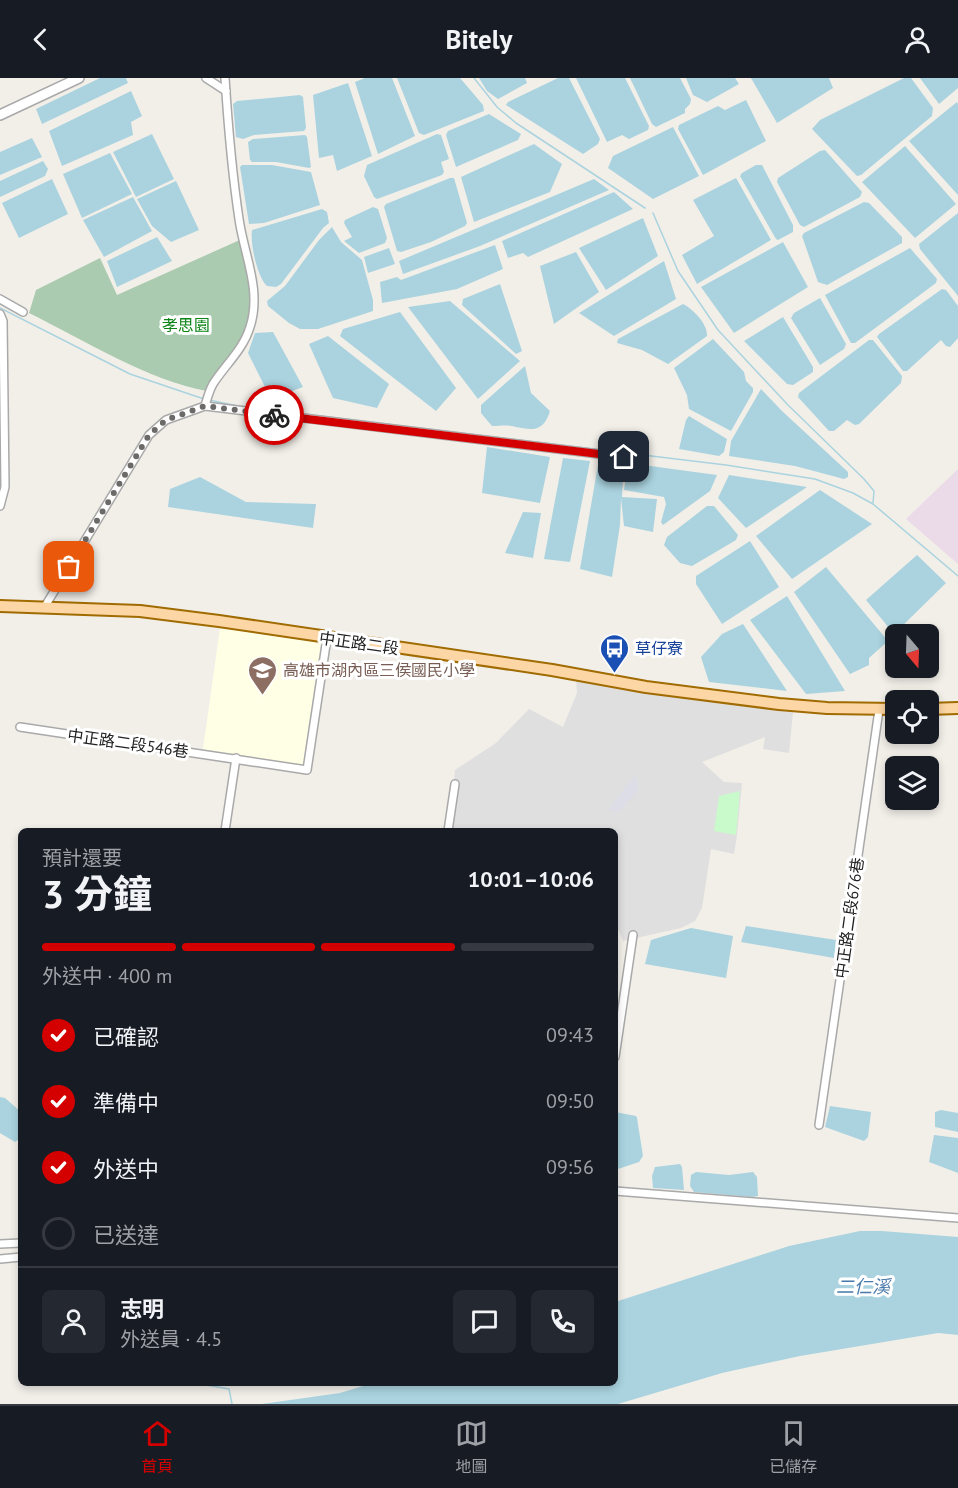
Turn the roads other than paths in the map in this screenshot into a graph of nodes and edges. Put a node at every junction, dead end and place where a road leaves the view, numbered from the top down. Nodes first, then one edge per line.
1 (79, 78) edge
2 (206, 78) edge
3 (225, 78) edge
4 (225, 91) junction
5 (0, 116) edge
6 (0, 299) edge
7 (23, 312) dead end
8 (1, 314) edge
9 (205, 405) junction
10 (624, 457) dead end
11 (0, 506) edge
12 (0, 606) edge
13 (44, 608) junction
14 (327, 638) junction
15 (958, 708) edge
16 (939, 709) edge
17 (879, 710) junction
18 (885, 710) edge
19 (20, 727) dead end
20 (236, 758) junction
21 (455, 784) dead end
22 (225, 828) edge
23 (448, 828) edge
24 (633, 935) dead end
25 (618, 1037) edge
26 (819, 1125) dead end
27 (618, 1191) edge
28 (958, 1218) edge
29 (18, 1243) edge
30 (0, 1244) edge
31 (18, 1257) edge
32 (0, 1258) edge

1 - 5 street
2 - 4 street
3 - 4 street
4 - 9 street
6 - 7 street
8 - 11 street
9 - 10 street
9 - 13 street
12 - 13 main road, 中正路二段
13 - 14 main road, 中正路二段
14 - 17 main road, 中正路二段
14 - 20 street, 中正路二段546巷
15 - 16 main road
17 - 18 main road, 中正路二段
17 - 26 street, 中正路二段676巷
19 - 20 street, 中正路二段546巷
20 - 22 street
21 - 23 street
24 - 25 street
27 - 28 street
29 - 30 street
31 - 32 street

